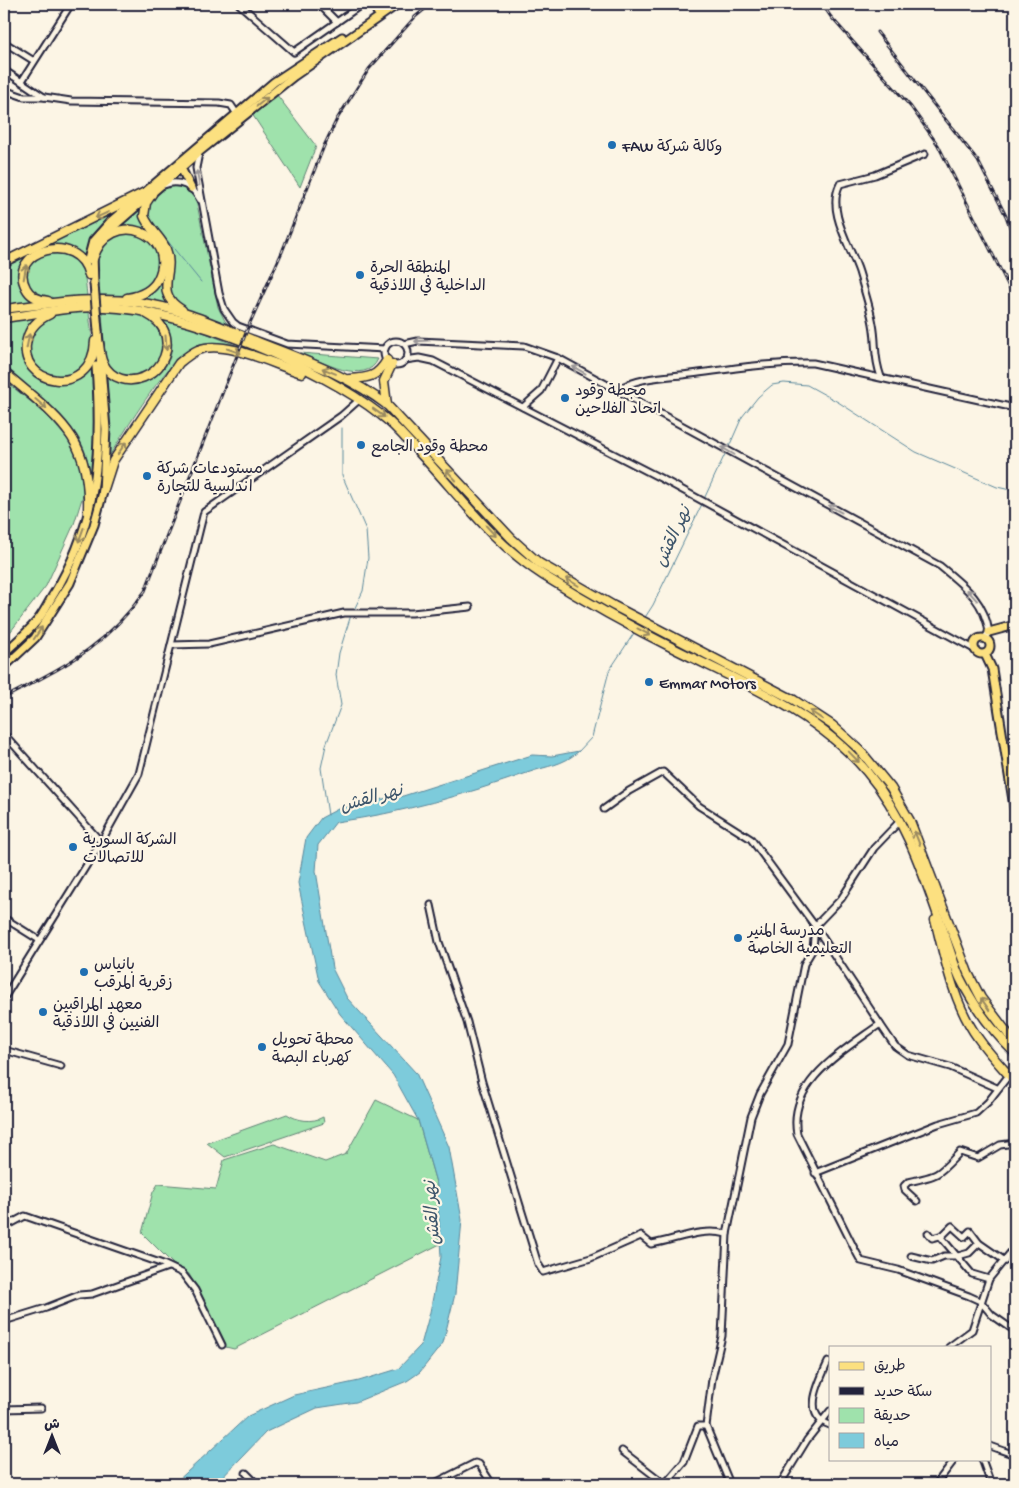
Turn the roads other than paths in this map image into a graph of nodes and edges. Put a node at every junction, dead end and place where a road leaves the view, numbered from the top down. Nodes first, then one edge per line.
1 (71, 4) edge
2 (240, 4) edge
3 (319, 4) edge
4 (389, 4) edge
5 (398, 4) edge
6 (361, 5) edge
7 (337, 22) junction
8 (7, 44) dead end
9 (34, 61) junction
10 (4, 70) edge
11 (22, 81) junction
12 (4, 90) edge
13 (44, 97) junction
14 (237, 114) junction
15 (199, 152) junction
16 (925, 154) dead end
17 (180, 166) junction
18 (161, 186) junction
19 (192, 188) junction
20 (149, 193) junction
21 (203, 205) junction
22 (92, 259) junction
23 (4, 262) edge
24 (89, 275) junction
25 (92, 284) junction
26 (100, 300) junction
27 (70, 302) junction
28 (4, 309) edge
29 (62, 310) junction
30 (136, 310) junction
31 (194, 317) junction
32 (4, 318) edge
33 (97, 342) junction
34 (404, 344) junction
35 (385, 349) junction
36 (558, 358) junction
37 (405, 360) junction
38 (389, 362) junction
39 (4, 372) edge
40 (319, 377) junction
41 (881, 377) junction
42 (348, 379) junction
43 (617, 390) junction
44 (359, 400) junction
45 (387, 405) junction
46 (523, 408) junction
47 (1015, 408) edge
48 (103, 492) junction
49 (88, 511) junction
50 (470, 607) dead end
51 (1015, 624) edge
52 (987, 635) junction
53 (171, 645) junction
54 (974, 649) junction
55 (4, 653) edge
56 (985, 654) junction
57 (4, 667) edge
58 (4, 734) edge
59 (604, 809) dead end
60 (1015, 813) edge
61 (900, 821) junction
62 (101, 842) junction
63 (921, 867) junction
64 (431, 905) dead end
65 (4, 918) edge
66 (815, 926) junction
67 (39, 940) junction
68 (4, 998) edge
69 (880, 1024) junction
70 (1015, 1043) edge
71 (4, 1050) edge
72 (1015, 1053) edge
73 (61, 1066) dead end
74 (1009, 1075) junction
75 (1015, 1082) edge
76 (997, 1088) junction
77 (1015, 1143) edge
78 (816, 1172) junction
79 (917, 1201) dead end
80 (4, 1218) edge
81 (928, 1233) dead end
82 (727, 1234) junction
83 (940, 1236) junction
84 (979, 1243) junction
85 (1015, 1247) edge
86 (910, 1256) dead end
87 (958, 1256) junction
88 (1005, 1261) junction
89 (168, 1267) junction
90 (989, 1279) junction
91 (980, 1301) junction
92 (4, 1321) edge
93 (1015, 1331) edge
94 (222, 1345) dead end
95 (950, 1346) edge
96 (828, 1362) dead end
97 (41, 1408) dead end
98 (4, 1409) edge
99 (829, 1412) edge
100 (820, 1422) junction
101 (706, 1426) junction
102 (829, 1426) edge
103 (992, 1447) edge
104 (622, 1451) dead end
105 (1015, 1455) edge
106 (954, 1460) edge
107 (982, 1460) edge
108 (246, 1473) dead end
109 (257, 1484) edge
110 (433, 1484) edge
111 (492, 1484) edge
112 (665, 1484) edge
113 (730, 1484) edge
114 (780, 1484) edge
115 (936, 1484) edge
116 (991, 1484) edge

1 - 9 street
2 - 7 street
3 - 7 street
4 - 14 main road
15 -> 5 main road
6 - 7 street
8 - 9 street
9 - 11 street
10 - 11 street
11 - 13 street
12 - 13 street
13 - 14 street
14 - 17 main road
15 - 17 main road
21 -> 15 street
16 - 41 street
17 - 18 main road
17 - 19 main road
17 - 20 main road
18 - 19 street
18 - 20 main road
19 - 21 street
20 - 22 main road
20 -> 23 highway
20 - 24 main road
20 - 31 highway
21 - 35 street
22 - 25 main road
22 - 26 highway
24 - 25 main road
27 -> 24 highway
25 - 33 main road
26 - 27 highway
26 - 31 highway
27 - 28 highway
29 - 30 highway
29 - 32 highway
33 -> 29 highway
30 -> 33 highway
30 - 40 highway
42 -> 31 highway
33 - 48 main road
33 - 49 main road
34 - 35 street
36 -> 34 street
34 - 37 street
35 - 38 street
43 -> 36 street
36 - 46 street
37 - 38 street
37 - 46 street
38 - 42 highway
38 - 45 highway
39 -> 49 highway
40 - 44 highway
48 -> 40 highway
41 - 43 street
41 - 47 street
42 - 45 highway
52 -> 43 street
44 - 53 street
44 -> 61 highway
70 -> 45 highway
46 - 54 street
57 -> 48 main road
49 -> 55 main road
50 - 53 street
51 - 52 main road
52 - 54 main road
52 - 56 main road
53 - 62 street
54 - 56 main road
56 - 60 main road
58 - 62 street
59 - 66 street
61 - 63 highway
61 - 66 street
62 - 67 street
63 - 72 highway
63 - 74 highway
64 - 82 street
65 - 67 street
66 - 69 street
66 - 82 street
67 - 68 street
69 - 76 street
69 - 78 street
71 - 73 street
74 - 75 highway
74 - 76 street
76 - 78 street
77 - 79 street
78 - 91 street
80 - 89 street
81 - 83 street
82 - 101 street
83 - 84 street
83 - 87 street
84 - 87 street
84 - 88 street
85 - 88 street
86 - 87 street
87 - 90 street
88 - 90 street
89 - 92 street
89 - 94 street
90 - 91 street
91 - 93 street
91 - 95 street
96 - 100 street
97 - 98 street
99 - 100 street
100 - 102 street
100 - 114 street
101 - 112 street
101 - 113 street
103 - 105 street
104 - 112 street
106 - 115 street
107 - 116 street
108 - 109 street
110 - 111 street

